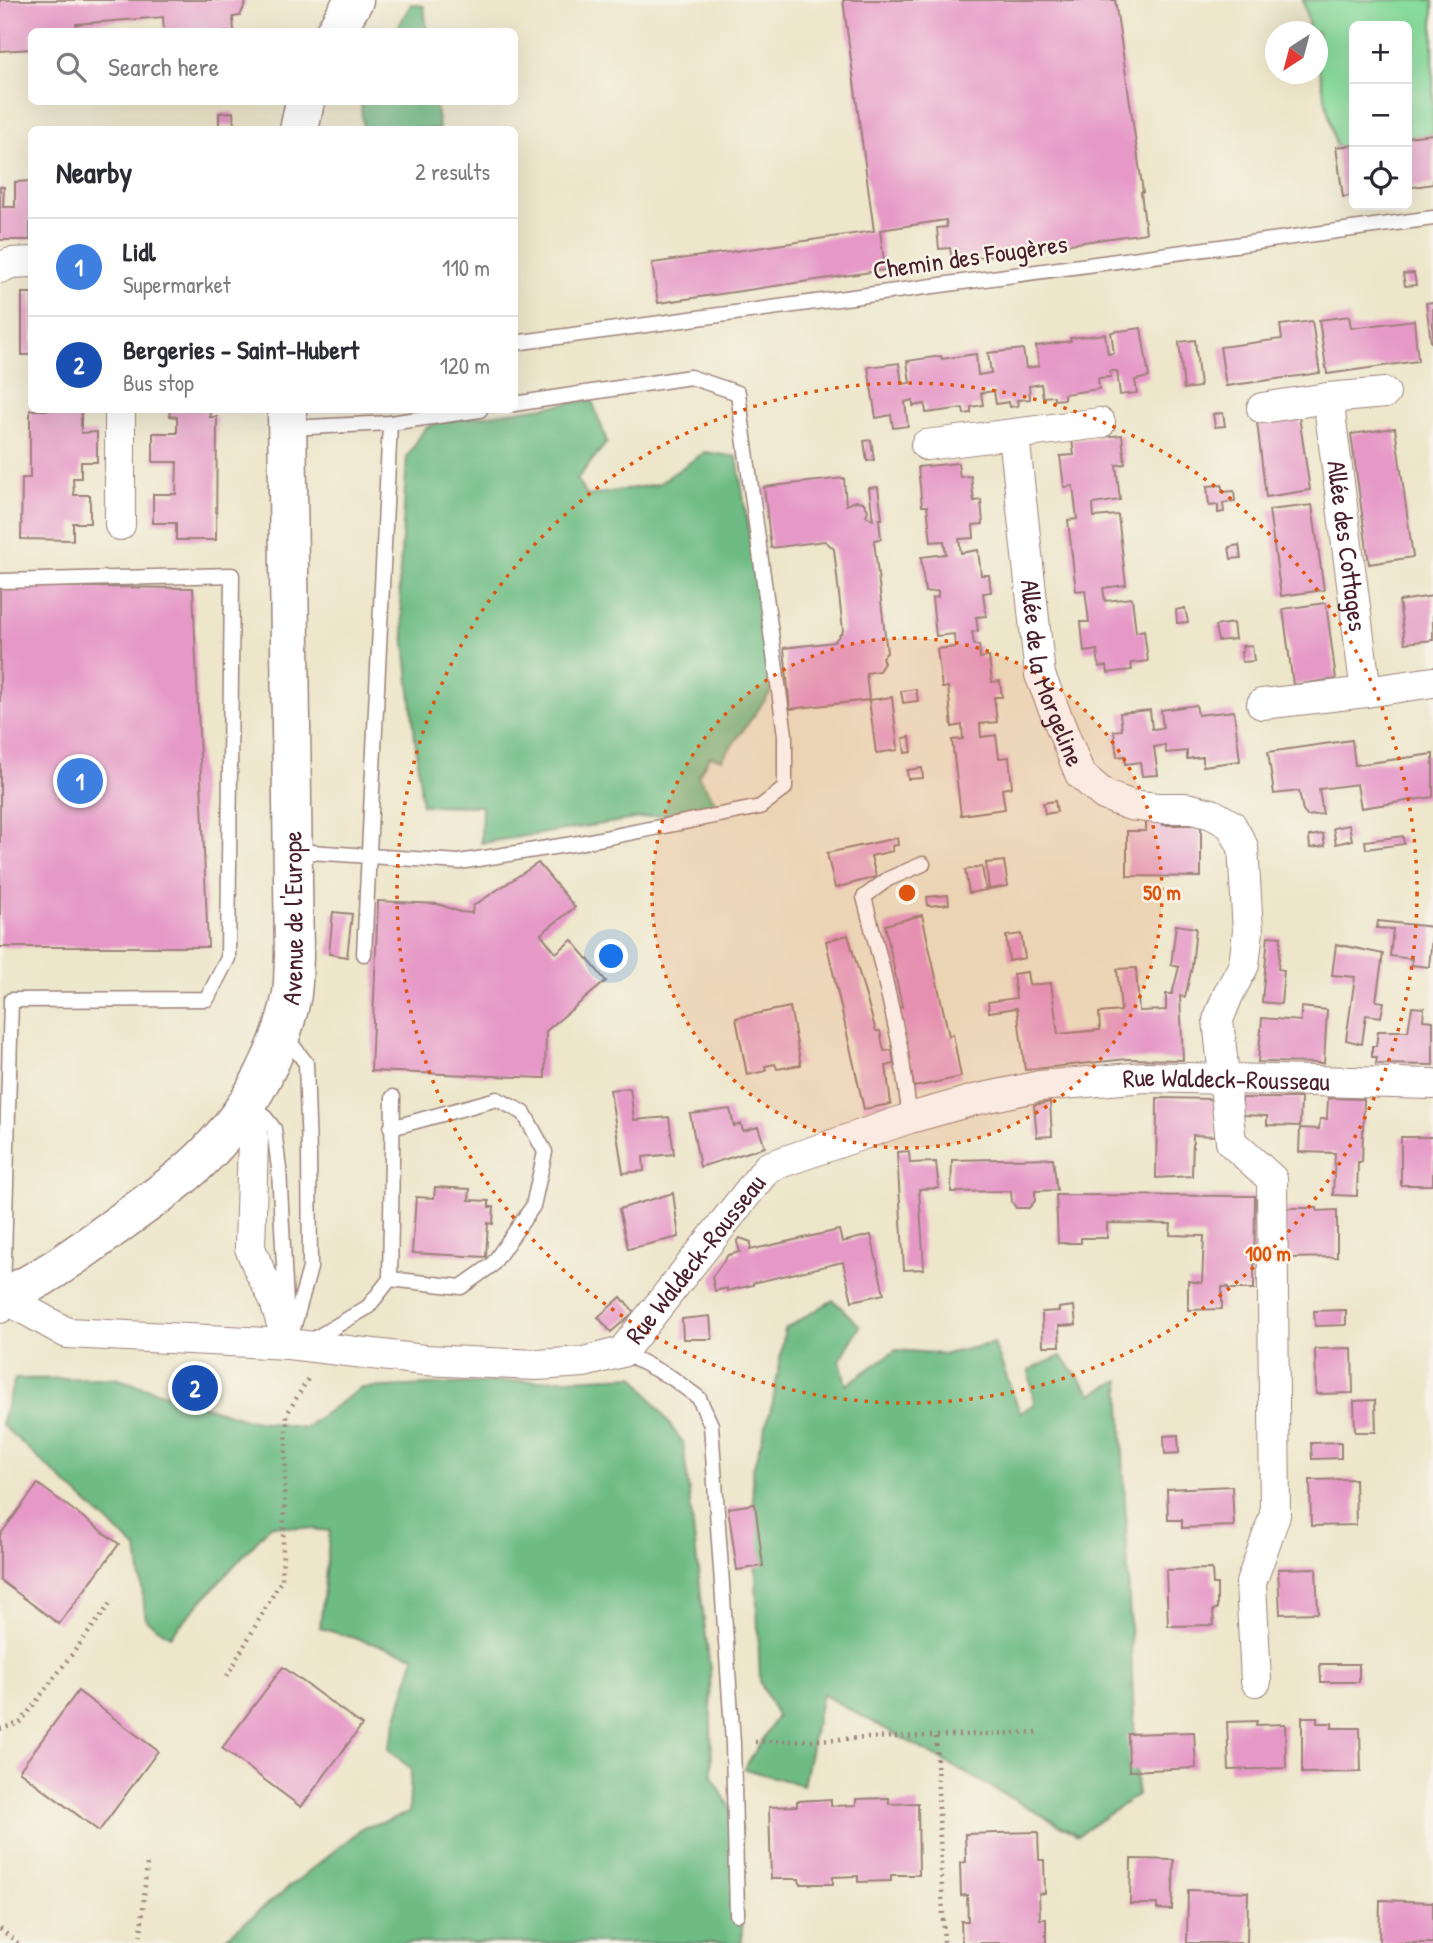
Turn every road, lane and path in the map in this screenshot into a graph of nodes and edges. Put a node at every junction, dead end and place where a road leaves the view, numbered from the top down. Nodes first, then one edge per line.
1 (354, 0) edge
2 (337, 28) edge
3 (304, 105) edge
4 (300, 126) edge
5 (1433, 218) edge
6 (28, 262) edge
7 (0, 268) edge
8 (518, 342) edge
9 (1385, 393) dead end
10 (1328, 398) junction
11 (518, 403) edge
12 (1262, 408) dead end
13 (120, 413) edge
14 (459, 413) edge
15 (287, 419) edge
16 (390, 423) junction
17 (1100, 423) dead end
18 (1014, 435) junction
19 (926, 445) dead end
20 (120, 525) dead end
21 (2, 581) dead end
22 (1433, 682) edge
23 (1366, 692) junction
24 (1262, 704) dead end
25 (293, 851) junction
26 (368, 855) junction
27 (923, 864) dead end
28 (364, 954) dead end
29 (282, 1032) junction
30 (1226, 1079) junction
31 (1433, 1084) edge
32 (393, 1097) dead end
33 (243, 1109) junction
34 (910, 1118) junction
35 (391, 1128) junction
36 (390, 1279) junction
37 (1, 1301) edge
38 (303, 1346) junction
39 (622, 1352) junction
40 (113, 1600) dead end
41 (227, 1676) dead end
42 (1256, 1681) dead end
43 (0, 1729) edge
44 (1041, 1732) dead end
45 (936, 1737) junction
46 (733, 1743) junction
47 (147, 1863) dead end
48 (737, 1914) dead end
49 (0, 1929) edge
50 (18, 1943) edge
51 (140, 1943) edge
52 (944, 1943) edge

1 - 2 main road
3 - 4 main road
5 - 8 lane, Chemin des Fougères
6 - 7 street
9 - 10 street
10 - 12 street
10 - 23 street, Allée des Cottages
11 - 26 lane
13 - 20 street
14 - 16 lane
15 - 16 lane
15 - 25 main road, Avenue de l'Europe
16 - 26 lane
17 - 18 street
18 - 19 street
18 - 30 street, Allée de la Morgeline
21 - 37 lane
22 - 23 street
23 - 24 street
25 - 26 lane
25 - 29 main road, Avenue de l'Europe
26 - 28 lane
27 - 34 lane
29 - 33 main road, Avenue de l'Europe
29 - 38 lane
30 - 31 street, Rue Waldeck-Rousseau
30 - 34 street, Rue Waldeck-Rousseau
30 - 42 street, Allée de la Morgeline
32 - 35 lane
33 - 37 main road, Avenue de l'Europe
33 - 38 street
34 - 39 street, Rue Waldeck-Rousseau
35 - 36 lane
35 - 36 lane
36 - 38 lane
37 - 38 street, Rue Waldeck-Rousseau
38 - 39 street, Rue Waldeck-Rousseau
38 - 41 path
39 - 46 lane
40 - 43 path
44 - 45 path
45 - 46 path
45 - 52 path
46 - 48 lane
47 - 51 path
49 - 50 path

